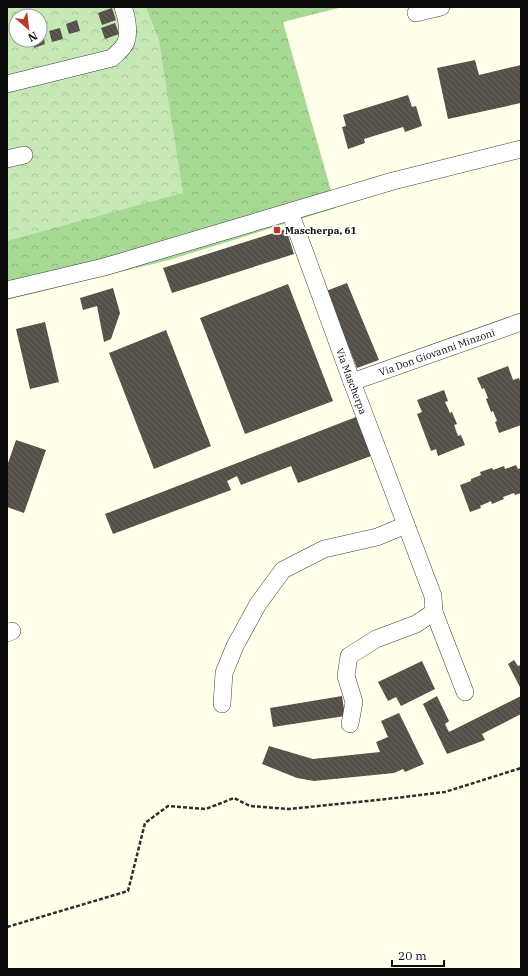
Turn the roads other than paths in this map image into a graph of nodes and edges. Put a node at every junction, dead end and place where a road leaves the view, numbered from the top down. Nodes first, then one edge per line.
1 (123, 7) edge
2 (441, 7) edge
3 (416, 13) dead end
4 (7, 84) edge
5 (521, 149) edge
6 (24, 155) dead end
7 (7, 159) edge
8 (290, 212) junction
9 (7, 290) edge
10 (521, 322) edge
11 (352, 382) junction
12 (406, 526) junction
13 (434, 612) junction
14 (465, 692) dead end
15 (222, 704) dead end
16 (350, 724) dead end

1 - 4 street
2 - 3 street
5 - 8 street
6 - 7 street
8 - 9 street
8 - 11 street, Via Mascherpa
10 - 11 street, Via Don Giovanni Minzoni
11 - 12 street, Via Mascherpa
12 - 13 street, Via Mascherpa
12 - 15 street
13 - 14 street, Via Mascherpa
13 - 16 street

